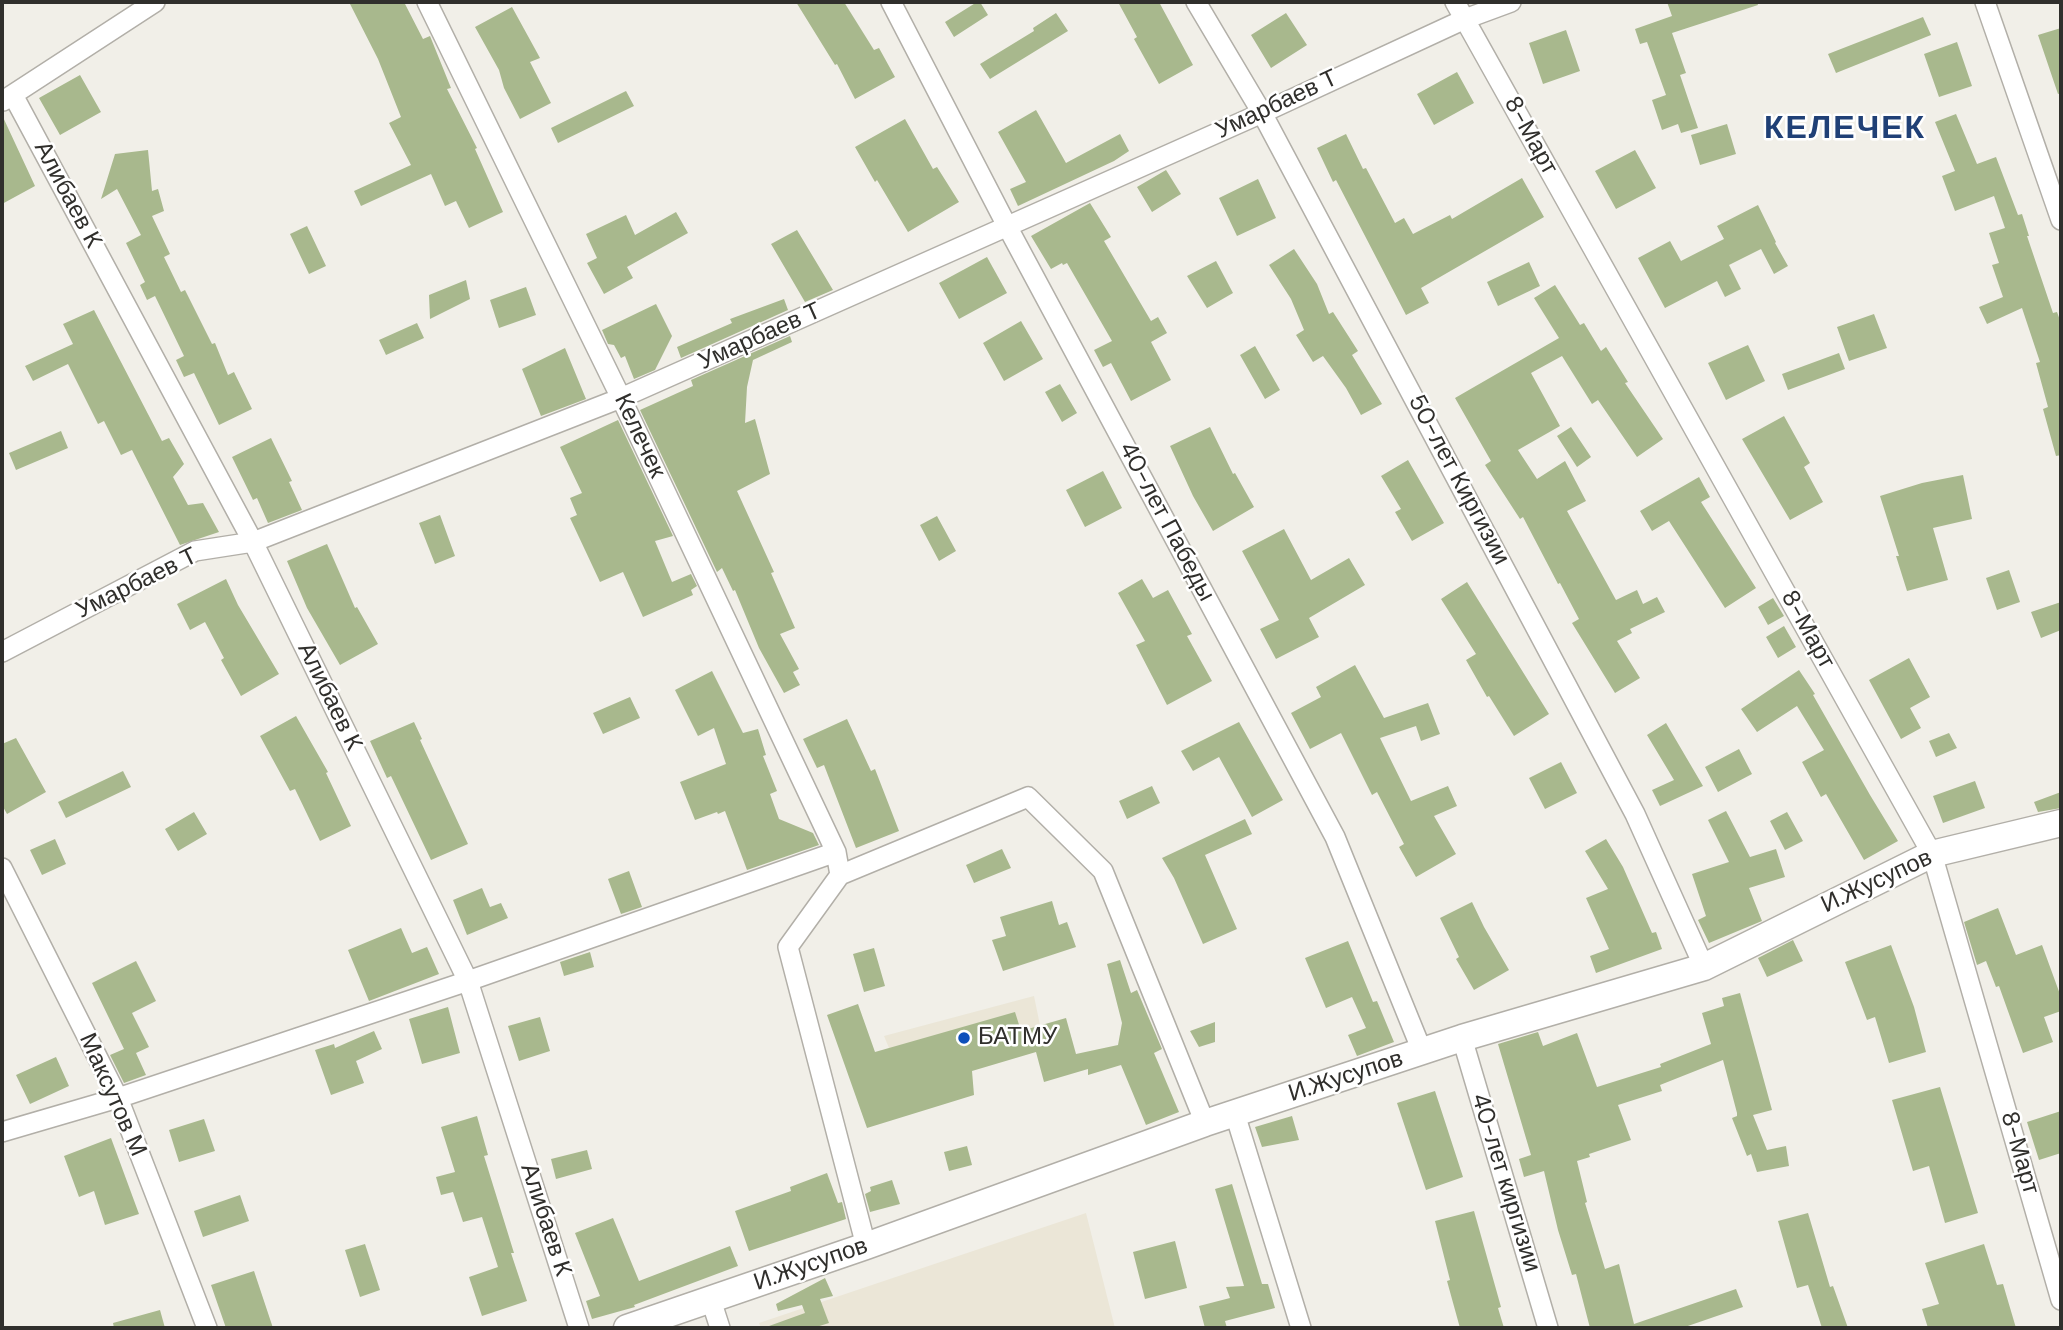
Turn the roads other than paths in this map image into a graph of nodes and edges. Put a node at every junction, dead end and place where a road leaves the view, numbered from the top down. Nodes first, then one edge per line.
1 (155, 2) edge
2 (427, 2) edge
3 (891, 2) edge
4 (1196, 2) edge
5 (1511, 2) edge
6 (1985, 2) edge
7 (1460, 10) edge
8 (7, 99) edge
9 (1262, 113) junction
10 (2061, 220) edge
11 (1007, 226) junction
12 (621, 398) junction
13 (253, 542) junction
14 (2, 652) edge
15 (2061, 822) edge
16 (835, 852) junction
17 (1933, 854) junction
18 (2, 868) edge
19 (840, 875) junction
20 (1704, 967) junction
21 (468, 981) junction
22 (1462, 1038) junction
23 (1422, 1051) junction
24 (118, 1098) junction
25 (1235, 1114) junction
26 (1205, 1123) junction
27 (2, 1132) edge
28 (866, 1246) junction
29 (711, 1300) junction
30 (2061, 1300) edge
31 (207, 1328) edge
32 (579, 1328) edge
33 (627, 1328) edge
34 (720, 1328) edge
35 (1301, 1328) edge
36 (1548, 1328) edge

1 - 8 street
2 - 12 street, Келечек
3 - 11 street, 40-лет Пабеды
4 - 9 street, 50-лет Киргизии
5 - 7 street, Умарбаев Т
6 - 10 street
7 - 9 street, Умарбаев Т
7 - 17 street, 8-Март
8 - 13 street, Алибаев К
9 - 11 street, Умарбаев Т
9 - 20 street, 50-лет Киргизии
11 - 12 street, Умарбаев Т
11 - 23 street, 40-лет Пабеды
12 - 13 street, Умарбаев Т
12 - 16 street, Келечек
13 - 14 street, Умарбаев Т
13 - 21 street, Алибаев К
15 - 17 street, И.Жусупов
16 - 19 street, Келечек
16 - 21 street
17 - 20 street, И.Жусупов
17 - 30 street, 8-Март
18 - 24 street, Максутов М
19 - 26 street
19 - 28 street
20 - 22 street, И.Жусупов
21 - 24 street
21 - 32 street, Алибаев К
22 - 23 street, И.Жусупов
22 - 36 street, 40-лет киргизии
23 - 25 street, И.Жусупов
24 - 27 street
24 - 31 street, Максутов М
25 - 26 street, И.Жусупов
25 - 35 street
26 - 28 street, И.Жусупов
28 - 29 street, И.Жусупов
29 - 33 street, И.Жусупов
29 - 34 street

